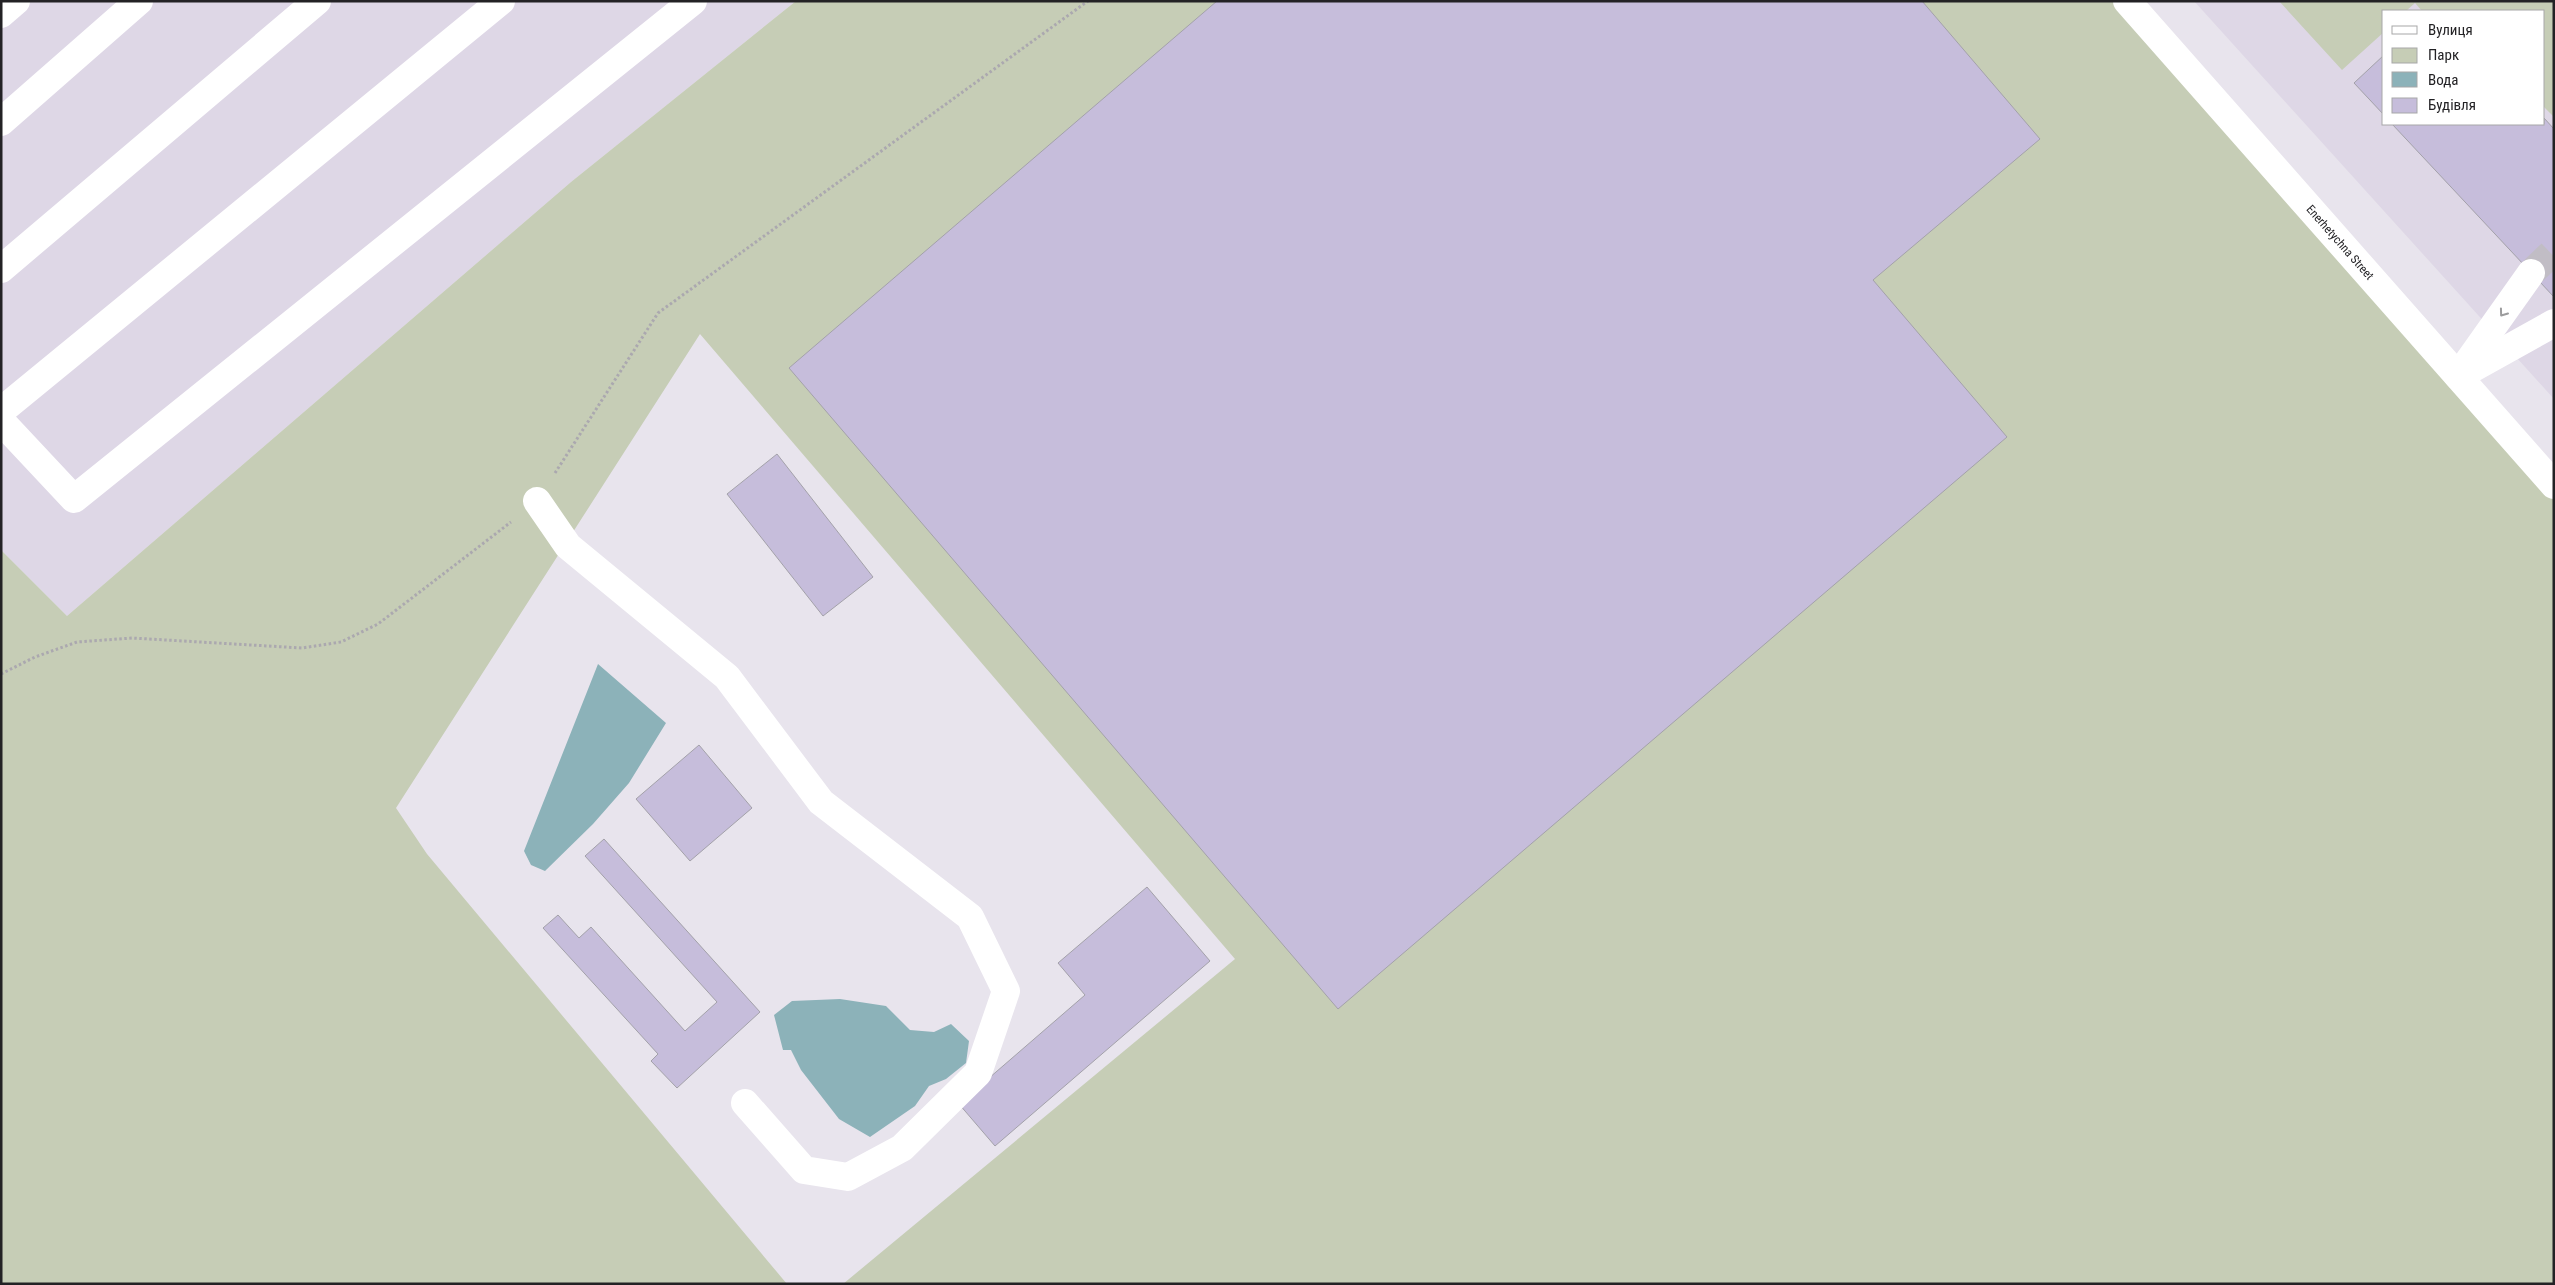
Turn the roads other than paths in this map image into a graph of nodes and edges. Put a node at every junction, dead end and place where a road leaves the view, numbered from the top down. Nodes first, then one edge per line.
1 (16, 1) edge
2 (139, 1) edge
3 (317, 1) edge
4 (502, 1) edge
5 (693, 1) edge
6 (2127, 1) edge
7 (1, 14) edge
8 (1, 122) edge
9 (1, 269) edge
10 (2531, 273) tunnel mouth
11 (2554, 323) edge
12 (2458, 376) junction
13 (1, 411) edge
14 (1, 421) edge
15 (2554, 485) edge
16 (537, 501) road end
17 (745, 1103) dead end

1 - 7 street
2 - 8 street
3 - 9 street
4 - 13 street
5 - 14 street
6 - 12 street, Enerhetychna Street
10 -> 12 street
11 - 12 street
12 - 15 street, Enerhetychna Street
16 - 17 street

